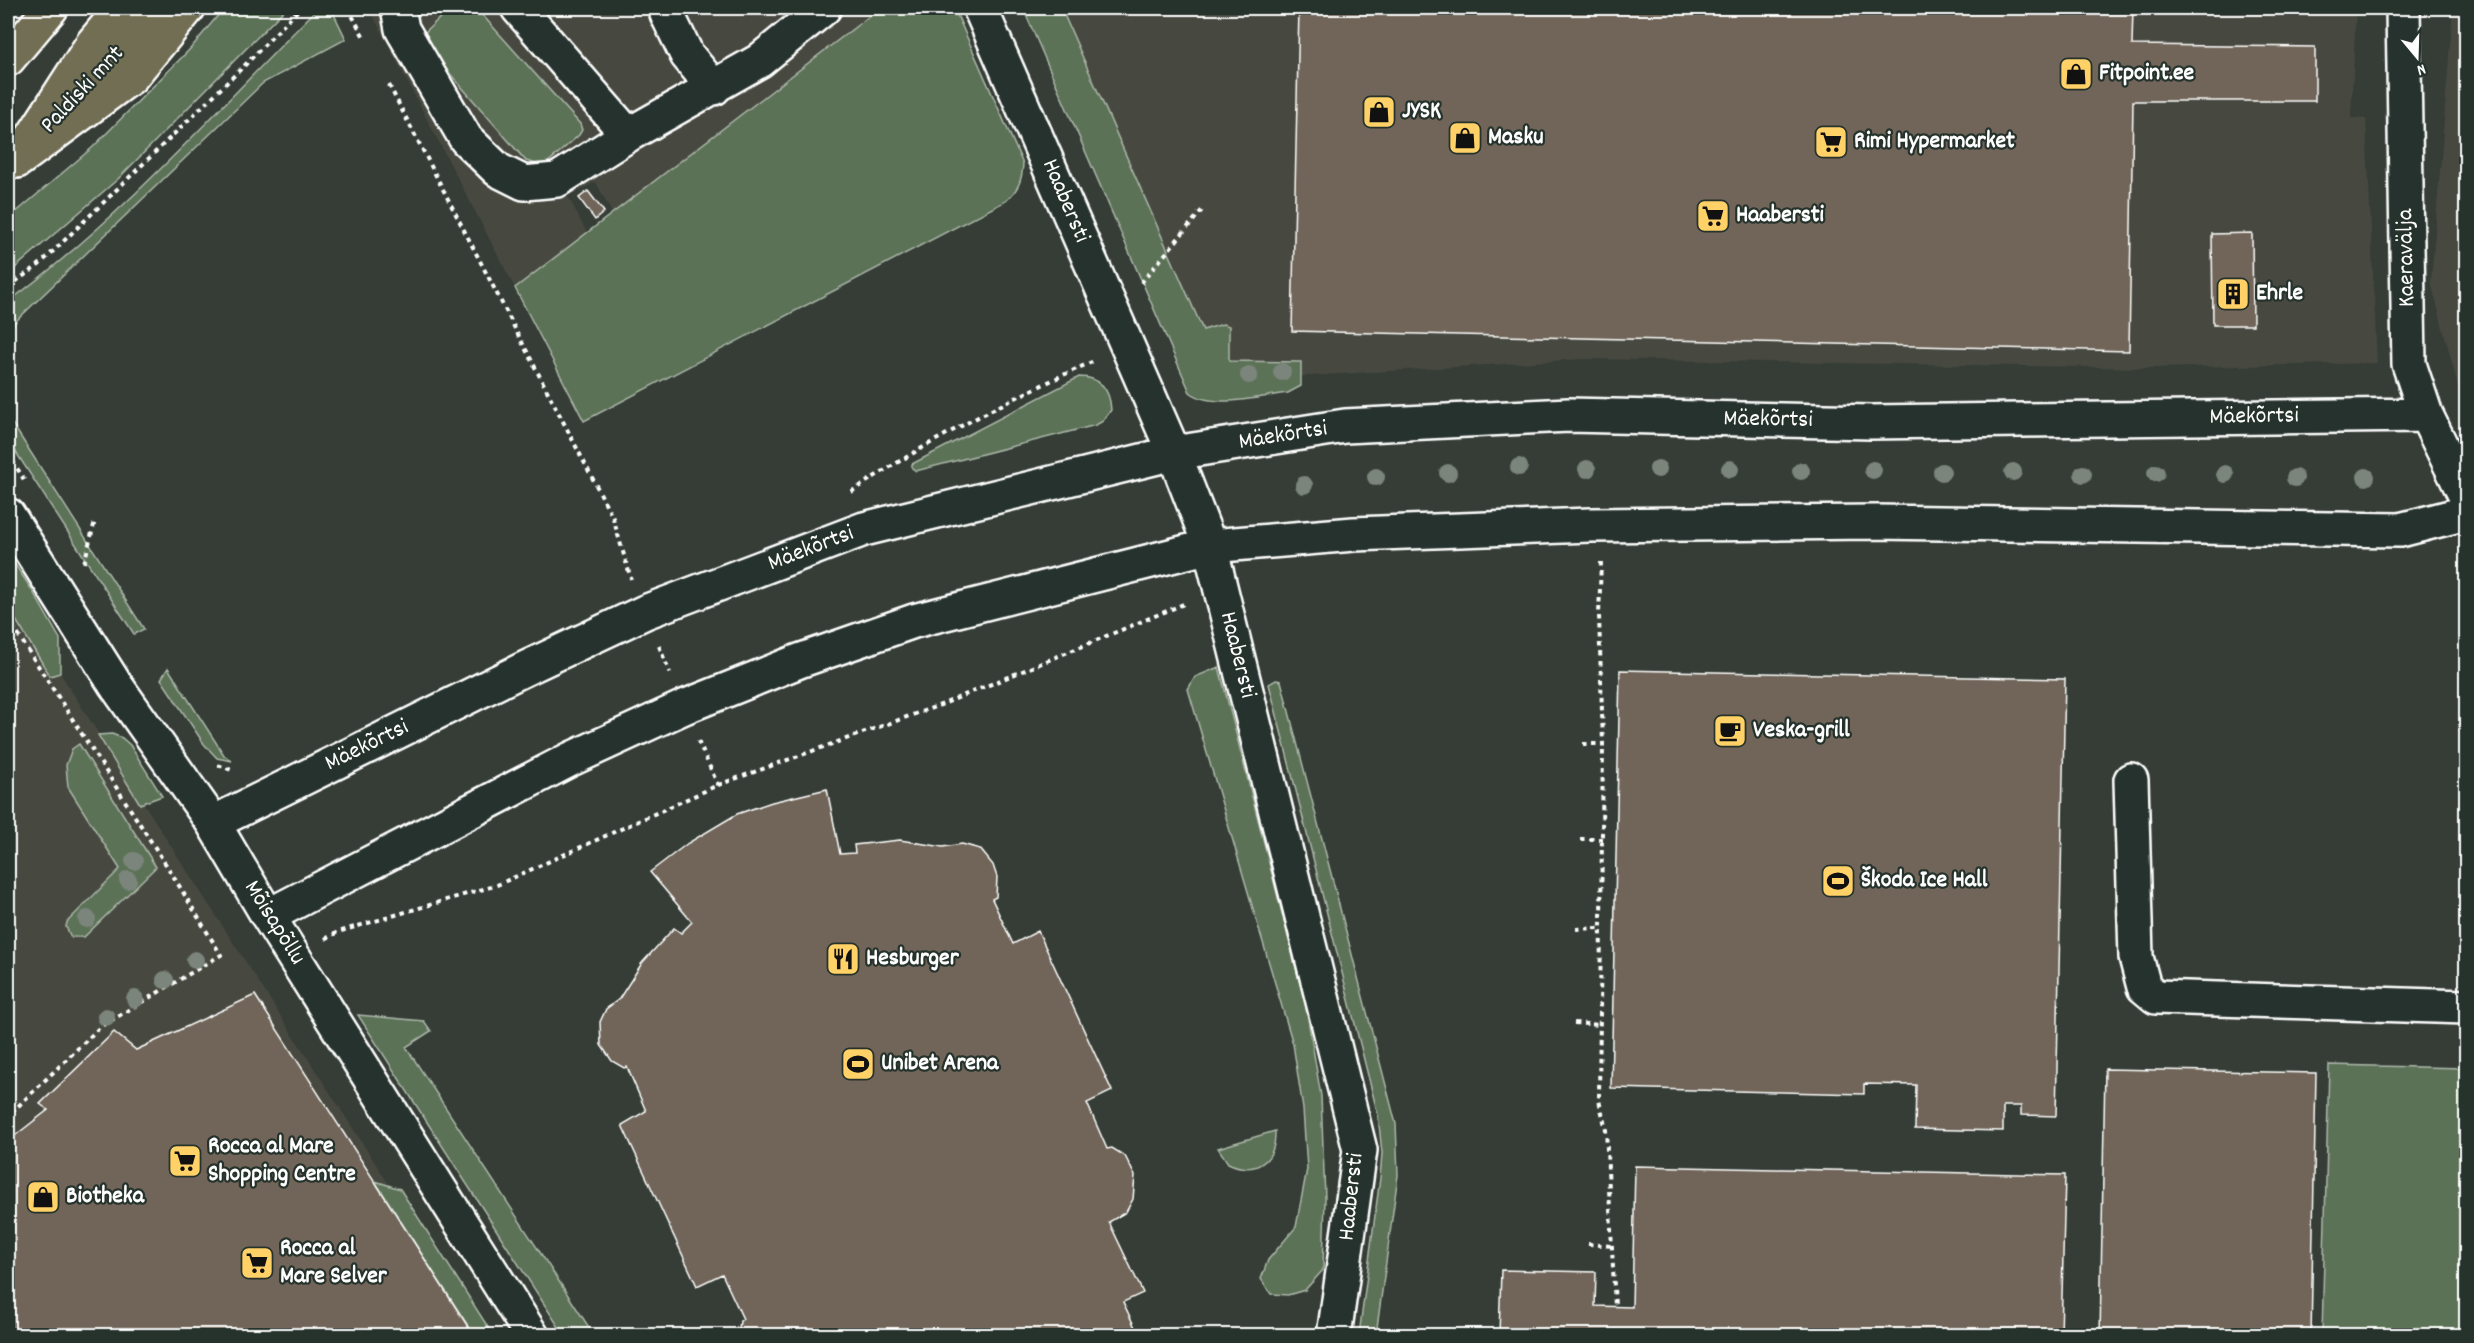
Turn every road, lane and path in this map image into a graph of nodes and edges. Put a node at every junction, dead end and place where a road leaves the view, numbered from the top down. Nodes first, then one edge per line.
1 (51, 8) edge
2 (122, 8) edge
3 (157, 8) edge
4 (188, 8) edge
5 (300, 8) edge
6 (348, 8) edge
7 (398, 8) edge
8 (518, 8) edge
9 (824, 8) edge
10 (980, 8) edge
11 (2403, 8) edge
12 (667, 14) dead end
13 (365, 39) dead end
14 (8, 59) edge
15 (387, 82) dead end
16 (714, 88) junction
17 (628, 135) junction
18 (12, 166) edge
19 (1203, 208) dead end
20 (1139, 285) dead end
21 (8, 287) edge
22 (1103, 357) dead end
23 (2426, 415) junction
24 (8, 453) edge
25 (1174, 453) junction
26 (871, 489) dead end
27 (32, 492) dead end
28 (2466, 497) edge
29 (2466, 513) edge
30 (8, 515) edge
31 (95, 520) dead end
32 (1210, 546) junction
33 (1601, 550) dead end
34 (76, 560) dead end
35 (1220, 589) junction
36 (645, 612) junction
37 (8, 620) edge
38 (684, 707) junction
39 (1583, 744) dead end
40 (1603, 744) junction
41 (213, 763) dead end
42 (240, 772) dead end
43 (2131, 780) dead end
44 (718, 785) junction
45 (213, 823) junction
46 (1580, 839) dead end
47 (1602, 839) junction
48 (268, 916) junction
49 (1600, 928) junction
50 (1576, 929) dead end
51 (295, 957) junction
52 (2466, 1007) edge
53 (1574, 1023) dead end
54 (1601, 1025) junction
55 (8, 1116) edge
56 (1588, 1244) dead end
57 (1612, 1246) junction
58 (1615, 1307) dead end
59 (532, 1335) edge
60 (1334, 1335) edge

1 - 14 main road
2 - 18 main road
3 - 18 main road, Paldiski mnt
4 - 18 main road
5 - 21 path
6 - 13 path
7 - 17 street
8 - 17 street
9 - 16 street
10 - 25 street, Haabersti
11 - 23 street, Kaeravälja
12 - 16 street
15 - 36 path
16 - 17 street
19 - 20 path
22 - 26 path
23 - 25 street, Mäekõrtsi
23 - 28 street, Kaeravälja
24 - 27 path
25 - 32 street, Haabersti
25 - 36 street, Mäekõrtsi
29 - 32 street
30 - 45 street, Mõisapõllu
31 - 34 path
32 - 35 street, Haabersti
32 - 38 street
33 - 40 path
35 - 44 path
35 - 60 street, Haabersti
36 - 38 path
36 - 45 street, Mäekõrtsi
37 - 55 path
38 - 44 path
38 - 48 street
39 - 40 path
40 - 47 path
41 - 42 path
43 - 52 street
44 - 51 path
45 - 48 street, Mõisapõllu
46 - 47 path
47 - 49 path
48 - 51 street, Mõisapõllu
49 - 50 path
49 - 54 path
51 - 59 street, Mõisapõllu
53 - 54 path
54 - 57 path
56 - 57 path
57 - 58 path

